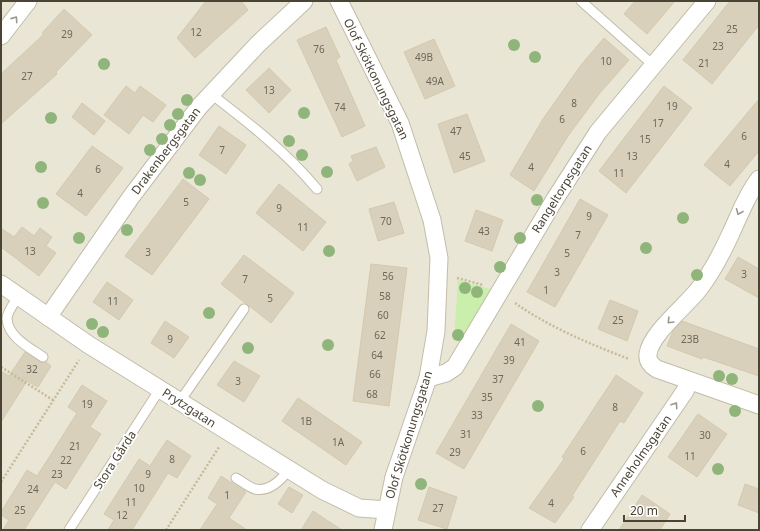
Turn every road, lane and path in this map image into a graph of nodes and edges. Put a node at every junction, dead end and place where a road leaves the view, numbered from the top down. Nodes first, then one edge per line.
1 (28, 1) edge
2 (304, 1) edge
3 (339, 1) edge
4 (581, 1) edge
5 (707, 1) edge
6 (1, 36) edge
7 (652, 64) junction
8 (211, 94) junction
9 (759, 179) edge
10 (318, 189) dead end
11 (454, 277) dead end
12 (1, 284) edge
13 (500, 291) junction
14 (19, 296) junction
15 (244, 309) dead end
16 (48, 316) junction
17 (89, 345) junction
18 (43, 357) dead end
19 (630, 359) dead end
20 (1, 367) edge
21 (428, 378) junction
22 (689, 381) junction
23 (160, 389) junction
24 (53, 400) junction
25 (180, 402) junction
26 (759, 405) edge
27 (227, 433) junction
28 (289, 469) junction
29 (236, 478) dead end
30 (1, 482) edge
31 (387, 510) junction
32 (69, 530) edge
33 (166, 530) edge
34 (384, 530) edge
35 (590, 530) edge

6 -> 1 street
2 - 8 street, Drakenbergsgatan
3 - 21 street, Olof Skötkonungsgatan
4 - 7 lane
5 - 7 street, Rangeltorpsgatan
7 - 13 street, Rangeltorpsgatan
8 - 10 lane
8 - 16 street, Drakenbergsgatan
9 -> 22 street
11 - 13 path
12 - 14 street, Prytzgatan
13 - 19 path
13 - 21 street, Rangeltorpsgatan
14 - 16 street, Prytzgatan
14 - 18 lane
15 - 25 lane
16 - 17 street, Prytzgatan
17 - 23 street, Prytzgatan
17 - 24 path
20 - 24 path
21 - 31 street, Olof Skötkonungsgatan
22 - 26 street
35 -> 22 street, Anneholmsgatan
23 - 25 street, Prytzgatan
23 - 32 lane, Stora Gårda
24 - 30 path
25 - 27 street, Prytzgatan
27 - 28 street, Prytzgatan
27 - 33 path
28 - 29 lane
28 - 31 street, Prytzgatan
31 - 34 street, Olof Skötkonungsgatan

